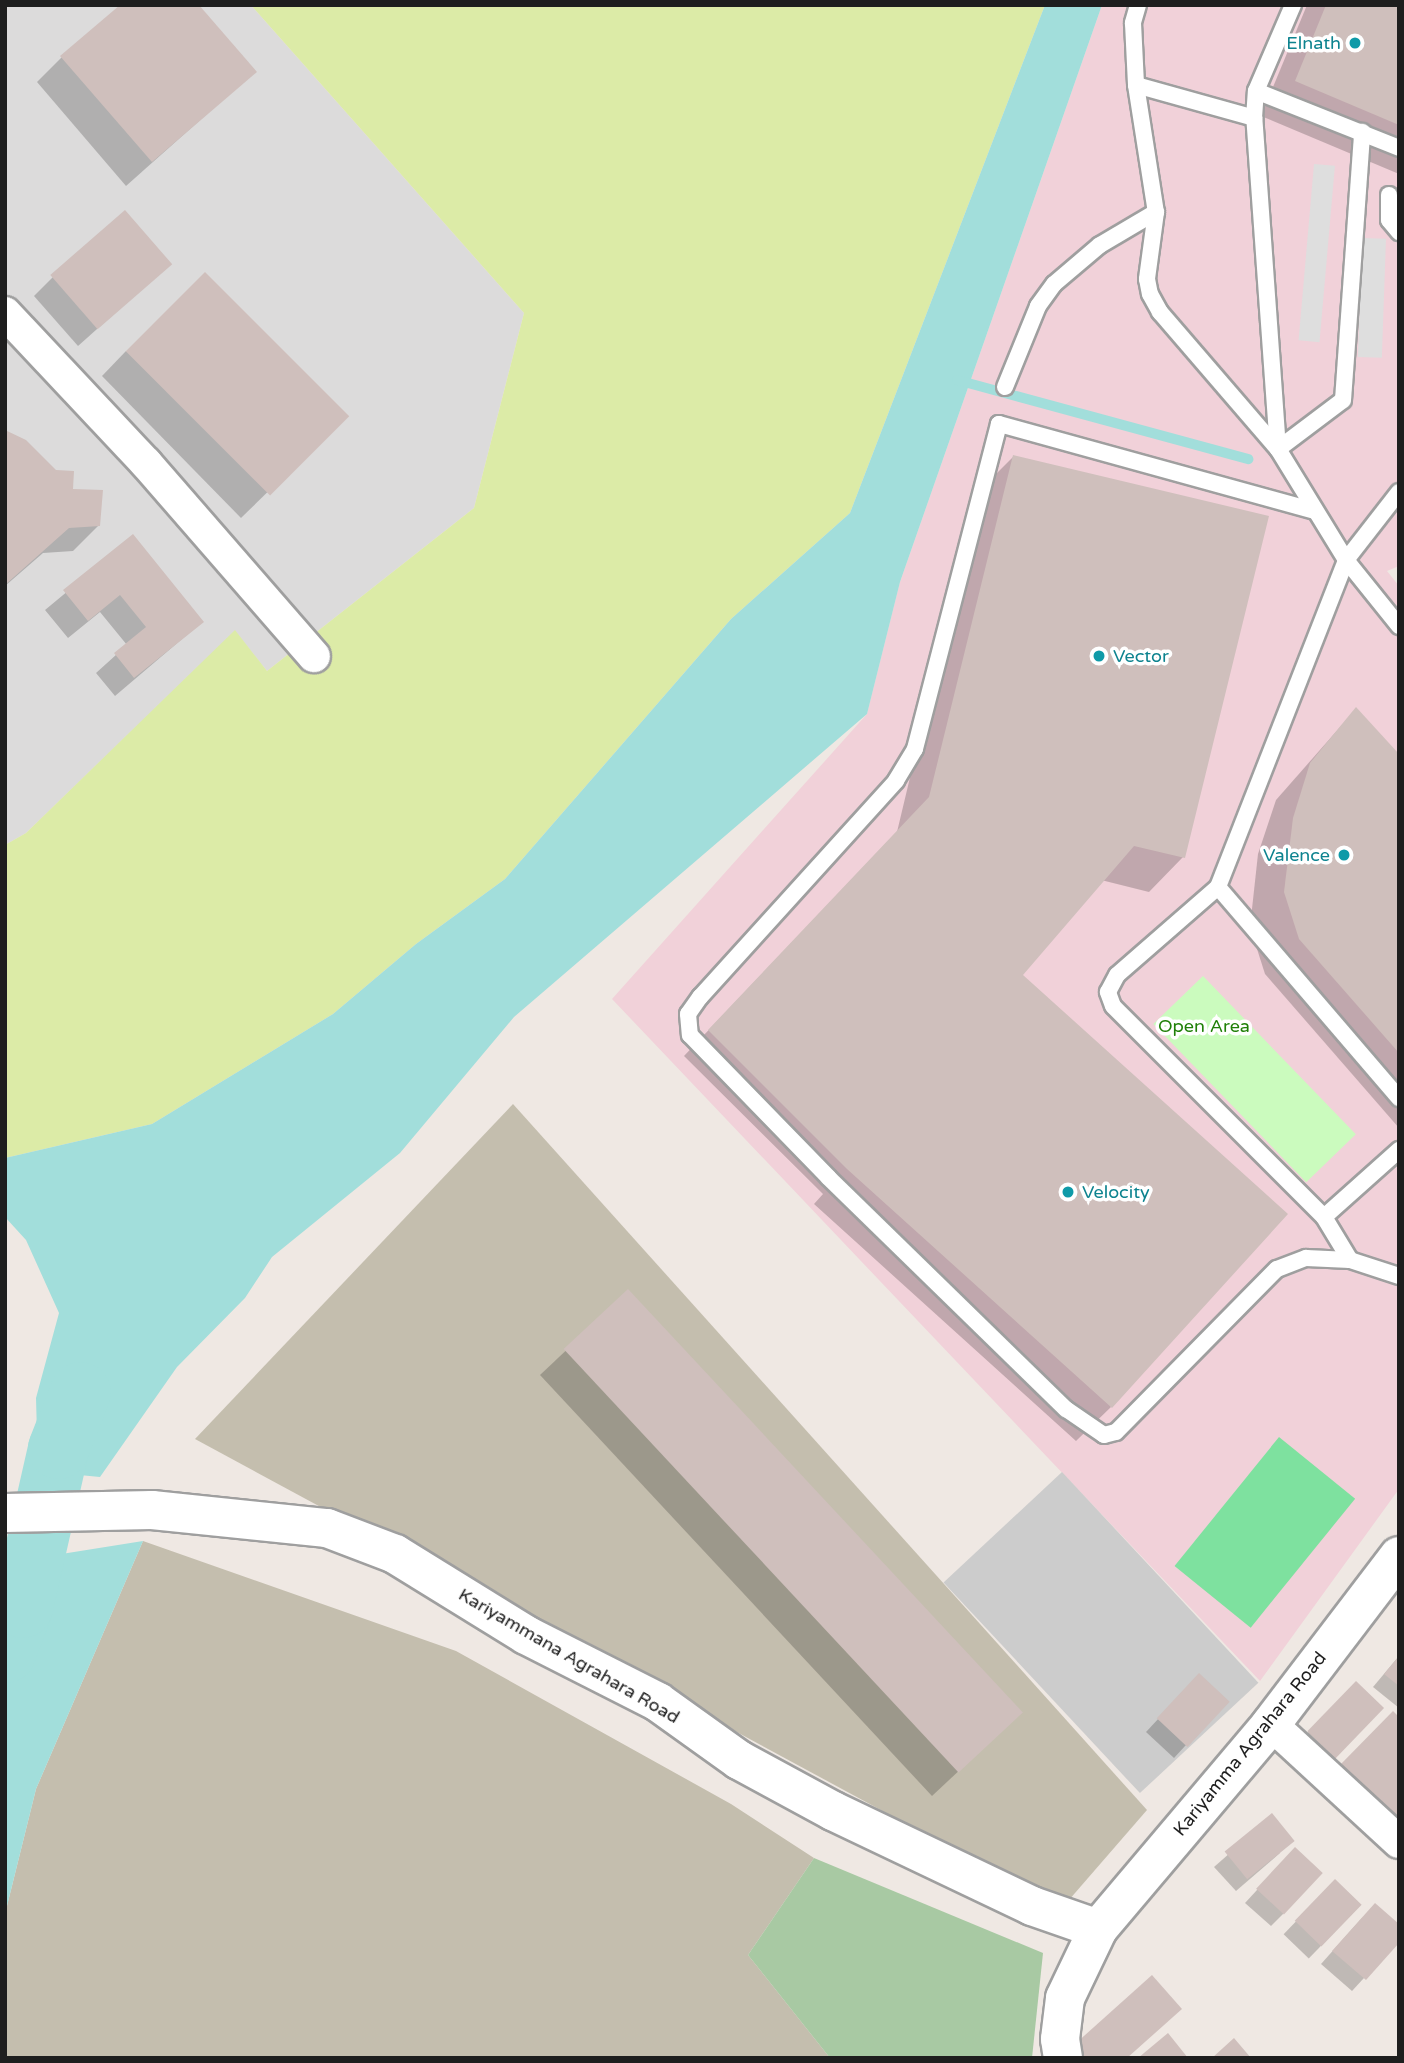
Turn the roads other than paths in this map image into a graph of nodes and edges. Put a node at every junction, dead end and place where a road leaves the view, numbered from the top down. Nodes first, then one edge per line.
1 (1138, 5) edge
2 (1293, 5) edge
3 (1136, 86) junction
4 (1256, 91) junction
5 (1254, 118) junction
6 (1362, 132) junction
7 (1399, 148) edge
8 (1388, 195) dead end
9 (1156, 212) junction
10 (1399, 232) edge
11 (9, 325) edge
12 (1005, 387) dead end
13 (1278, 449) junction
14 (1399, 492) edge
15 (1315, 511) junction
16 (1346, 561) junction
17 (1399, 626) edge
18 (314, 656) dead end
19 (1218, 887) junction
20 (1399, 1098) edge
21 (1399, 1150) edge
22 (1324, 1217) junction
23 (1350, 1260) junction
24 (1399, 1276) edge
25 (5, 1513) edge
26 (1399, 1556) edge
27 (1271, 1724) junction
28 (1399, 1842) edge
29 (1098, 1929) junction
30 (1063, 2058) edge

1 - 3 lane
2 - 4 lane
3 - 5 lane
3 - 9 lane
4 - 5 lane
4 - 6 lane
5 - 13 lane
6 - 7 lane
6 - 13 lane
8 - 10 lane
9 - 12 lane
9 - 13 lane
11 - 18 street
13 - 15 lane
14 - 16 lane
15 - 16 lane
15 - 23 lane
16 - 17 lane
16 - 19 lane
19 - 20 lane
19 - 22 lane
21 - 22 lane
22 - 23 lane
23 - 24 lane
25 - 29 street, Kariyammana Agrahara Road
26 - 27 street, Kariyamma Agrahara Road
27 - 28 street
27 - 29 street, Kariyamma Agrahara Road
29 - 30 street, Kariyamma Agrahara Road

